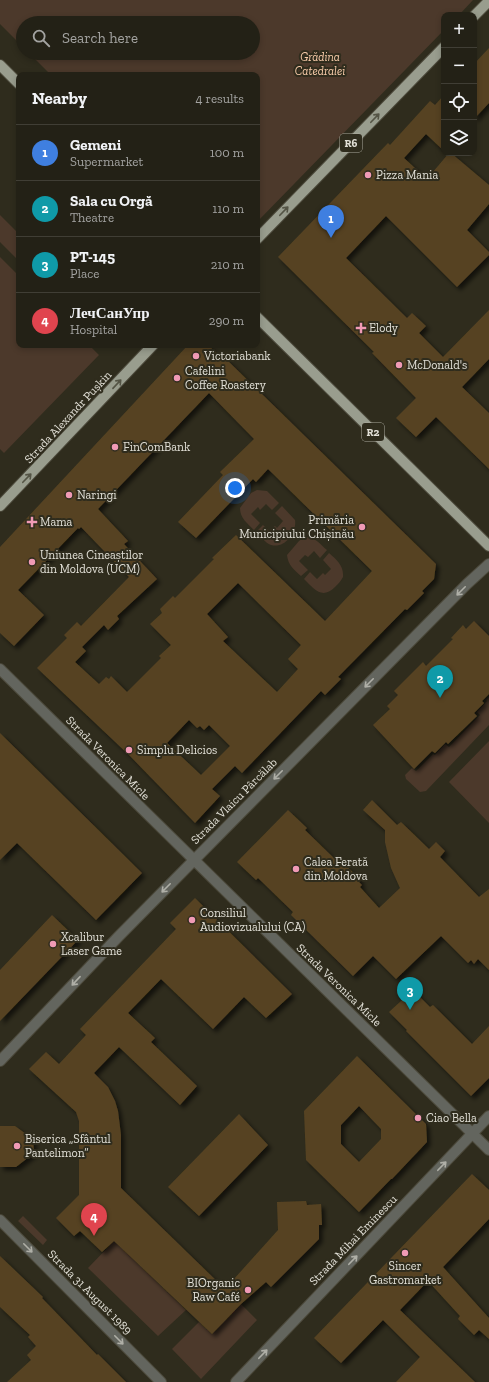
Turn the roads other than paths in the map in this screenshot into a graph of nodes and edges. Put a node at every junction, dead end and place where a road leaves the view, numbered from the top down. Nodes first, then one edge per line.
1 (489, 1) edge
2 (477, 13) edge
3 (443, 48) edge
4 (0, 65) edge
5 (16, 81) edge
6 (260, 236) edge
7 (260, 320) edge
8 (151, 348) edge
9 (0, 506) edge
10 (489, 546) edge
11 (489, 564) edge
12 (0, 670) edge
13 (194, 860) junction
14 (0, 1061) edge
15 (489, 1116) edge
16 (472, 1134) junction
17 (489, 1150) edge
18 (0, 1220) edge
19 (161, 1382) edge
20 (236, 1382) edge

1 - 2 main road
6 -> 3 main road, R6
4 - 5 main road
7 - 10 main road, R2
9 -> 8 main road, Strada Alexandr Pușkin
11 -> 13 street, Strada Vlaicu Pârcălab
12 - 13 street, Strada Veronica Micle
13 -> 14 street, Strada Vlaicu Pârcălab
13 - 16 street, Strada Veronica Micle
15 - 16 street, Strada Mihai Eminescu
16 - 17 street, Strada Veronica Micle
20 -> 16 street, Strada Mihai Eminescu
18 -> 19 street, Strada 31 August 1989

